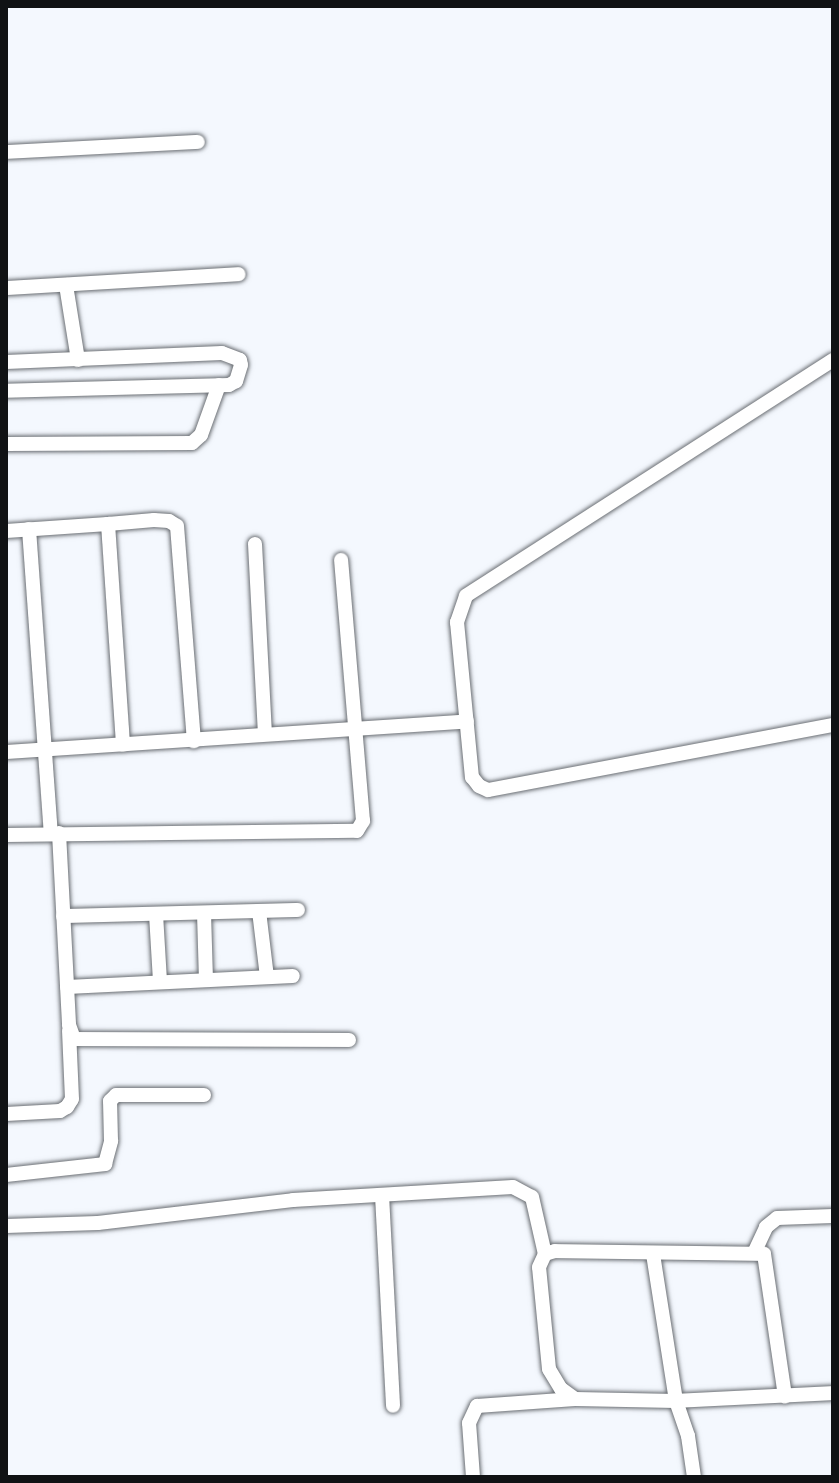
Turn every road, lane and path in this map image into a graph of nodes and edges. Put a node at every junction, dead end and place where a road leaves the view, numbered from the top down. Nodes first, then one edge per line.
1 (198, 142) dead end
2 (6, 152) edge
3 (239, 274) dead end
4 (66, 285) junction
5 (6, 288) edge
6 (78, 360) junction
7 (833, 360) edge
8 (6, 362) edge
9 (219, 385) junction
10 (6, 391) edge
11 (6, 444) edge
12 (108, 524) junction
13 (29, 529) junction
14 (6, 531) edge
15 (255, 544) dead end
16 (341, 560) dead end
17 (467, 721) junction
18 (833, 725) edge
19 (355, 730) junction
20 (265, 733) junction
21 (194, 741) junction
22 (123, 744) junction
23 (47, 749) junction
24 (6, 752) edge
25 (55, 833) junction
26 (6, 835) edge
27 (298, 910) dead end
28 (259, 911) junction
29 (204, 913) junction
30 (156, 914) junction
31 (63, 916) junction
32 (293, 976) dead end
33 (267, 977) junction
34 (206, 980) junction
35 (160, 982) junction
36 (67, 987) junction
37 (69, 1025) junction
38 (349, 1040) dead end
39 (204, 1095) dead end
40 (6, 1114) edge
41 (6, 1175) edge
42 (382, 1195) junction
43 (833, 1216) edge
44 (6, 1226) edge
45 (755, 1251) junction
46 (545, 1254) junction
47 (653, 1254) junction
48 (833, 1393) edge
49 (785, 1396) junction
50 (575, 1399) junction
51 (676, 1401) junction
52 (393, 1406) dead end
53 (473, 1477) edge
54 (694, 1477) edge

1 - 2 street
3 - 4 street
4 - 5 street
4 - 6 street
6 - 8 street
6 - 9 street
7 - 17 street
9 - 10 street
9 - 11 street
12 - 13 street
12 - 21 street
12 - 22 street
13 - 14 street
13 - 23 street
15 - 20 street
16 - 19 street
17 - 18 street
17 - 19 street
19 - 20 street
19 - 25 street
20 - 21 street
21 - 22 street
22 - 23 street
23 - 24 street
23 - 25 street
25 - 26 street
25 - 31 street
27 - 28 street
28 - 29 street
28 - 33 street
29 - 30 street
29 - 34 street
30 - 31 street
30 - 35 street
31 - 36 street
32 - 33 street
33 - 34 street
34 - 35 street
35 - 36 street
36 - 37 street
37 - 38 street
37 - 40 street
39 - 41 street
42 - 44 street
42 - 46 street
42 - 52 street
43 - 45 street
45 - 47 street
45 - 49 street
46 - 47 street
46 - 50 street
47 - 51 street
48 - 49 street
49 - 51 street
50 - 51 street
50 - 53 street
51 - 54 street

